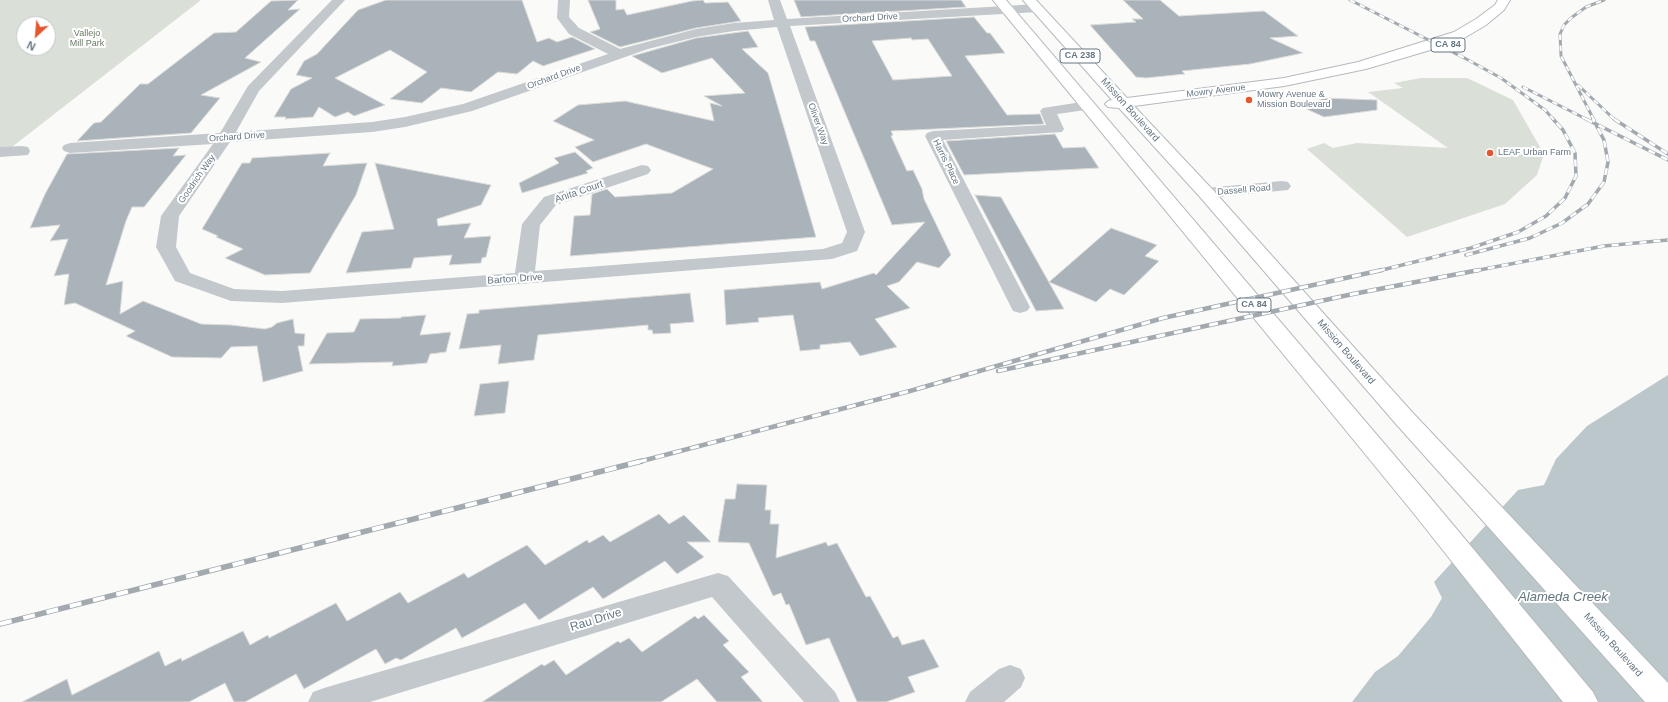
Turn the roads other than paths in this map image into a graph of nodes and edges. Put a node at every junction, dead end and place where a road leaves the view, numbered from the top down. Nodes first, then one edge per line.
1 (340, 0) edge
2 (564, 0) edge
3 (774, 0) edge
4 (1504, 0) edge
5 (1516, 0) edge
6 (1033, 4) edge
7 (1003, 5) edge
8 (782, 23) junction
9 (619, 54) junction
10 (1368, 65) junction
11 (1124, 103) junction
12 (1088, 106) junction
13 (225, 138) junction
14 (70, 148) dead end
15 (22, 151) dead end
16 (0, 152) edge
17 (642, 170) dead end
18 (1282, 186) dead end
19 (1206, 193) junction
20 (850, 247) joint
21 (182, 277) joint
22 (524, 279) junction
23 (1020, 307) dead end
24 (1010, 678) dead end
25 (324, 702) edge
26 (824, 702) edge
27 (981, 702) edge
28 (1582, 702) edge
29 (1665, 702) edge

1 - 13 street, Goodrich Way
2 - 9 street
3 - 8 street, Oliver Way
4 - 10 main road, Mowry Avenue / CA 84
5 - 10 main road, Mowry Avenue / CA 84
6 - 7 street, Orchard Drive
6 - 11 main road, Mission Boulevard / CA 238
7 - 8 street, Orchard Drive
7 - 12 main road, CA 238
8 - 9 street, Orchard Drive
8 - 20 street, Oliver Way
9 - 13 street, Orchard Drive
10 - 11 main road, Mowry Avenue / CA 84
11 - 12 main road, Mowry Avenue / CA 84
11 - 19 main road, Mission Boulevard
12 - 23 street, Harris Place
12 - 28 main road, CA 84
13 - 14 street, Orchard Drive
13 - 21 street, Goodrich Way
15 - 16 street
17 - 22 street, Anita Court
18 - 19 street, Dassell Road
19 - 29 main road, Mission Boulevard
20 - 22 street, Barton Drive
21 - 22 street, Barton Drive
24 - 27 street
25 - 26 street, Rau Drive

